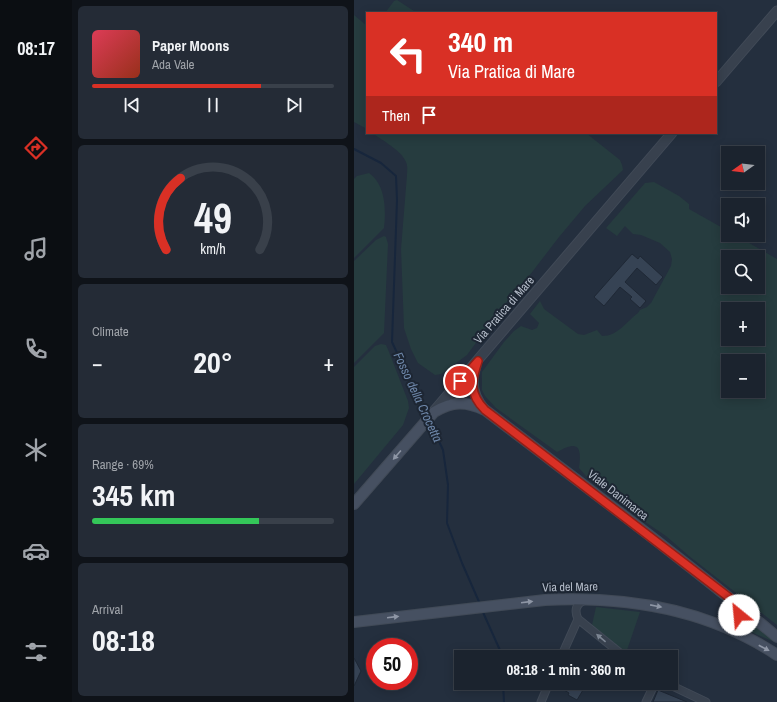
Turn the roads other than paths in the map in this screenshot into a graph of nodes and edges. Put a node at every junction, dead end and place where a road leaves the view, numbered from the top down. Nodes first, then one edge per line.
1 (777, 11) edge
2 (717, 81) edge
3 (671, 134) edge
4 (478, 361) junction
5 (485, 410) junction
6 (434, 412) junction
7 (354, 504) edge
8 (589, 599) junction
9 (735, 602) junction
10 (578, 619) junction
11 (354, 622) edge
12 (726, 628) junction
13 (777, 637) edge
14 (564, 650) edge
15 (616, 650) edge
16 (777, 655) edge
17 (678, 689) edge
18 (546, 690) edge
19 (651, 690) edge
20 (541, 702) edge
21 (646, 702) edge
22 (706, 702) edge

1 - 2 street
3 - 4 street, Via Pratica di Mare
4 - 5 street, Viale Danimarca
4 - 6 street, Via Pratica di Mare
5 - 6 main road, Viale Danimarca
5 - 9 main road, Viale Danimarca
6 -> 7 main road, Via Pratica di Mare
8 - 10 street
11 -> 8 main road, Via del Mare
8 -> 12 main road, Via del Mare
9 - 12 main road
9 - 13 main road, Viale Danimarca
10 - 14 street
15 -> 10 street
12 -> 16 main road, Via del Mare
17 - 22 street
18 - 20 street
19 - 21 street

